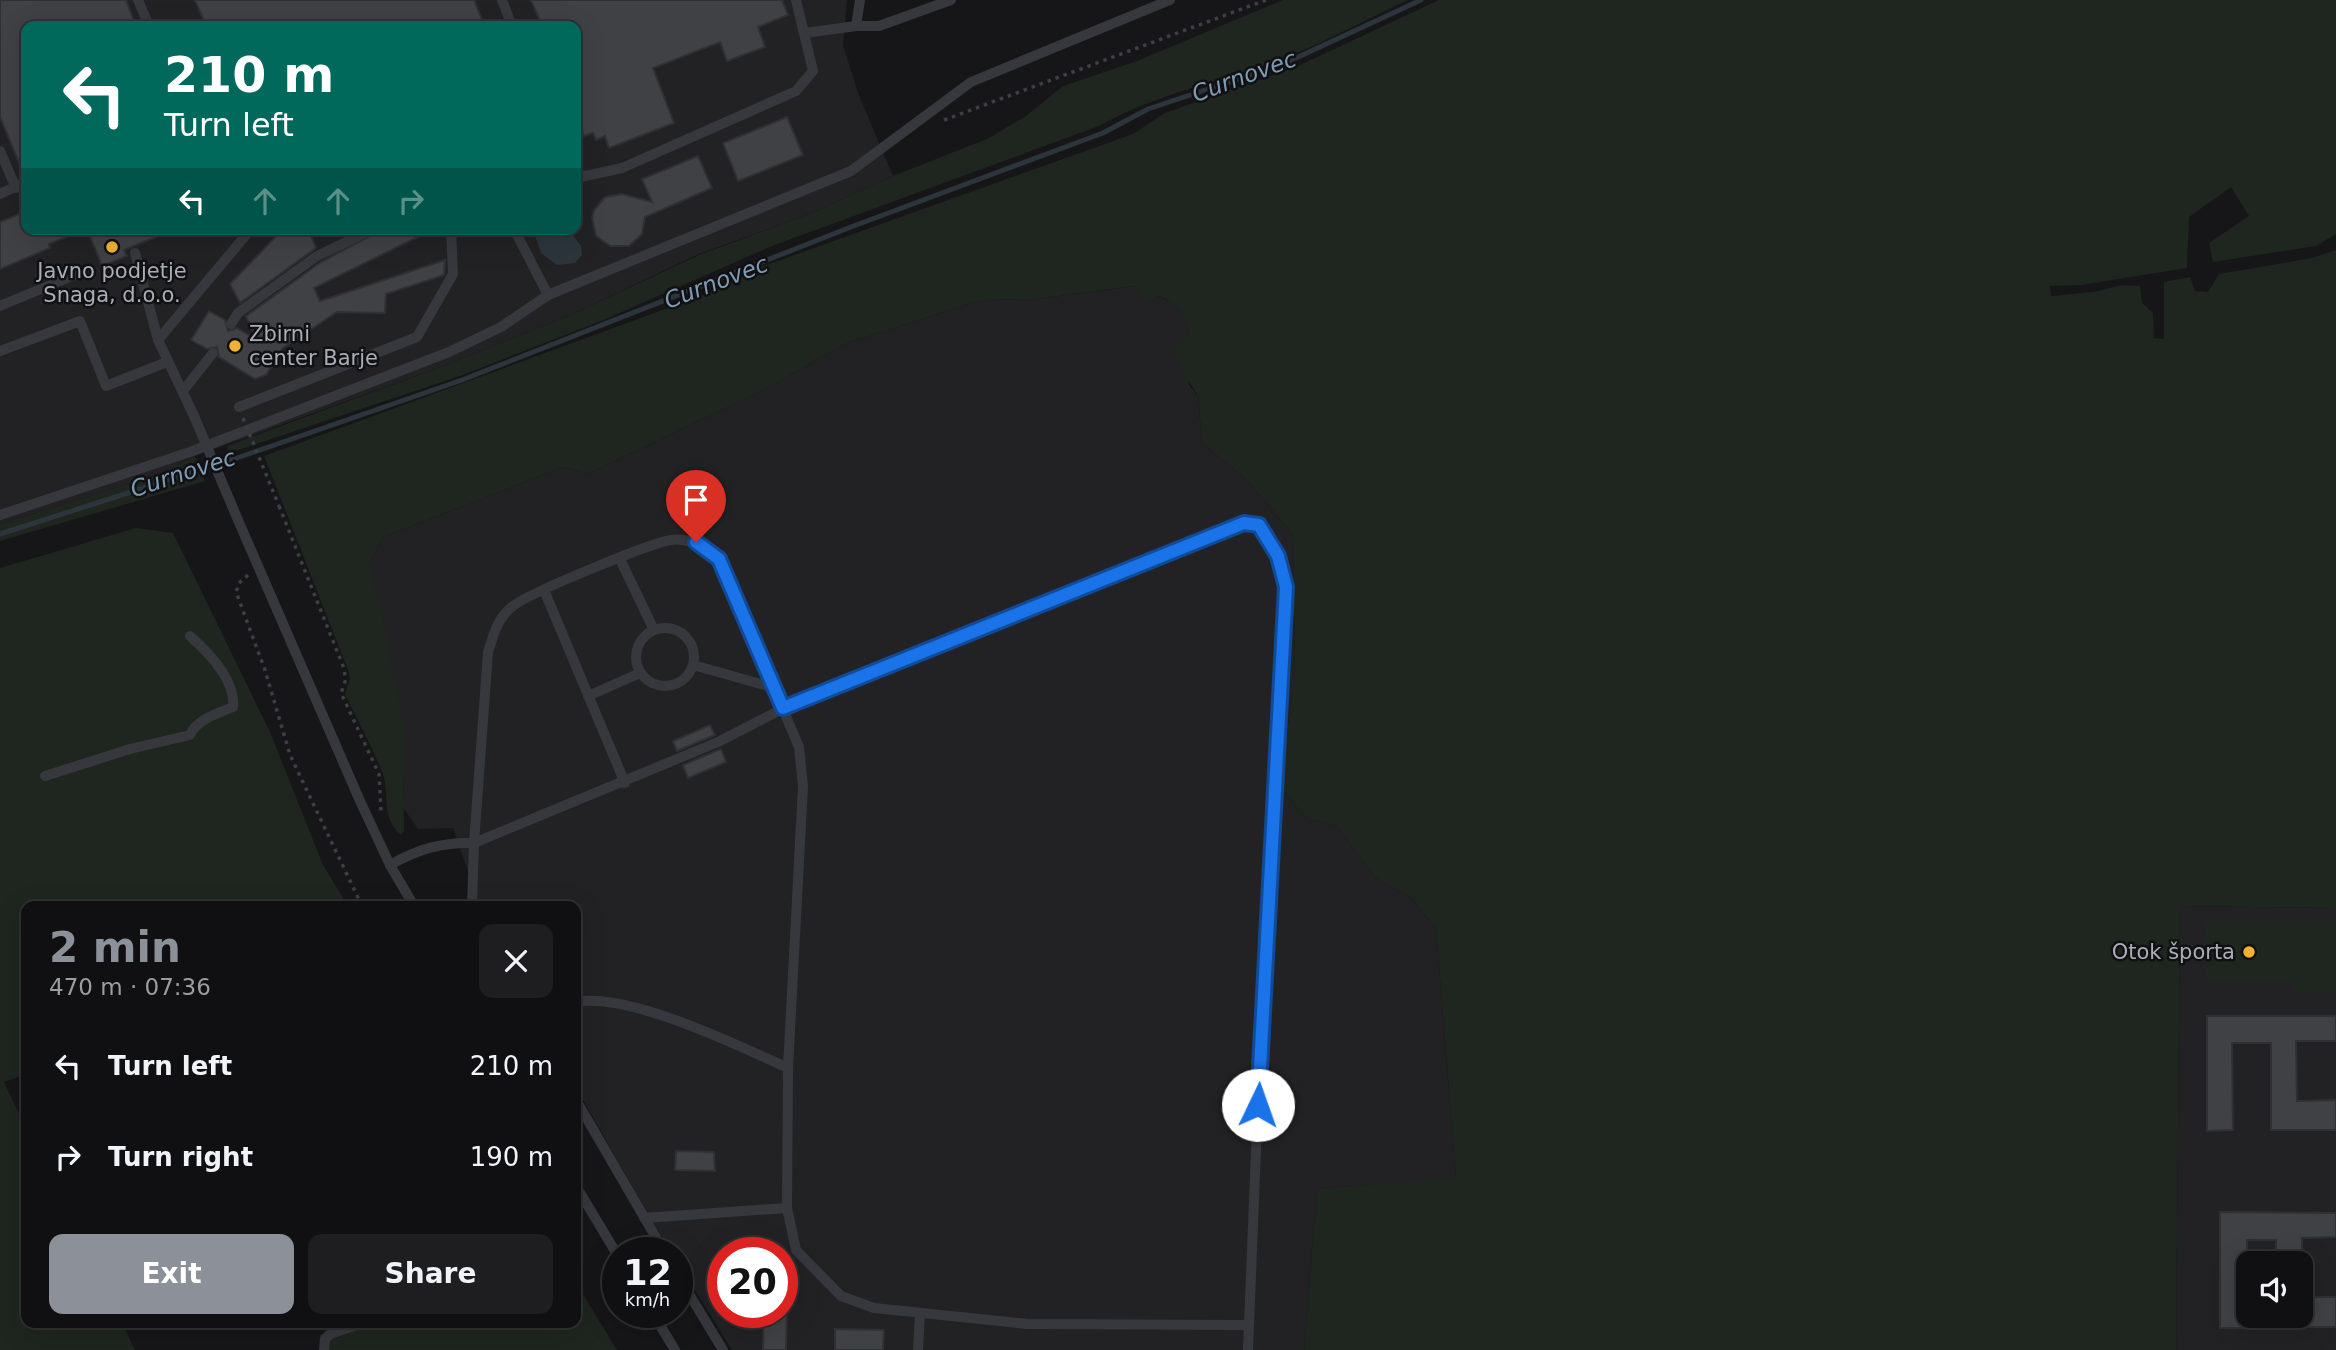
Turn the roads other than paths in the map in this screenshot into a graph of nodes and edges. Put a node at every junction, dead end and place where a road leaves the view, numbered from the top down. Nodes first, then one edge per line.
1 (138, 0) edge
2 (502, 0) edge
3 (796, 0) edge
4 (860, 0) edge
5 (951, 0) edge
6 (1170, 0) edge
7 (147, 21) edge
8 (510, 21) edge
9 (856, 26) junction
10 (805, 33) junction
11 (0, 151) edge
12 (581, 177) edge
13 (21, 185) edge
14 (16, 188) junction
15 (0, 194) edge
16 (246, 235) edge
17 (361, 235) edge
18 (451, 235) edge
19 (516, 235) edge
20 (135, 253) dead end
21 (79, 274) dead end
22 (548, 295) junction
23 (0, 306) edge
24 (231, 324) dead end
25 (158, 340) junction
26 (0, 351) edge
27 (213, 353) dead end
28 (167, 362) junction
29 (183, 391) junction
30 (239, 407) dead end
31 (0, 515) edge
32 (620, 559) junction
33 (544, 590) junction
34 (654, 630) junction
35 (190, 636) dead end
36 (693, 665) junction
37 (640, 673) junction
38 (775, 688) junction
39 (588, 696) junction
40 (783, 708) junction
41 (45, 776) dead end
42 (625, 783) junction
43 (474, 843) junction
44 (390, 865) junction
45 (411, 901) edge
46 (472, 901) edge
47 (581, 1001) edge
48 (788, 1068) junction
49 (581, 1109) edge
50 (581, 1199) edge
51 (787, 1208) junction
52 (644, 1218) junction
53 (606, 1237) edge
54 (655, 1237) edge
55 (693, 1300) edge
56 (920, 1312) junction
57 (1248, 1325) junction
58 (347, 1328) edge
59 (662, 1328) edge
60 (324, 1350) edge
61 (675, 1350) edge
62 (723, 1350) edge
63 (918, 1350) edge
64 (1248, 1350) edge

1 - 7 lane
2 - 8 lane
3 - 10 lane
4 - 9 lane
5 - 9 lane
6 - 22 lane
9 - 10 lane
10 - 12 lane
11 - 14 lane
13 - 14 lane
14 - 15 lane
16 - 25 lane
17 - 24 lane
18 - 30 lane
19 - 22 lane
20 - 25 lane
21 - 23 lane
22 - 31 lane
25 - 28 lane
26 - 28 lane
27 - 29 lane
28 - 29 lane
29 - 44 lane, bridge
32 - 33 lane
32 - 34 lane
32 - 38 lane
33 - 39 lane
33 - 43 lane
34 - 36 lane
34 - 37 lane
35 - 41 lane
36 - 37 lane
36 - 38 lane
37 - 39 lane
38 - 40 lane
39 - 42 lane
40 - 42 lane
40 - 48 lane
40 - 57 lane
42 - 43 lane
43 - 44 lane
43 - 46 lane
44 - 45 lane
47 - 48 lane
48 - 51 lane
49 - 52 lane
50 - 53 lane
51 - 52 lane
51 - 56 lane
52 - 54 lane
55 - 62 lane
56 - 57 lane
56 - 63 lane
57 - 64 lane
58 - 60 lane
59 - 61 lane

